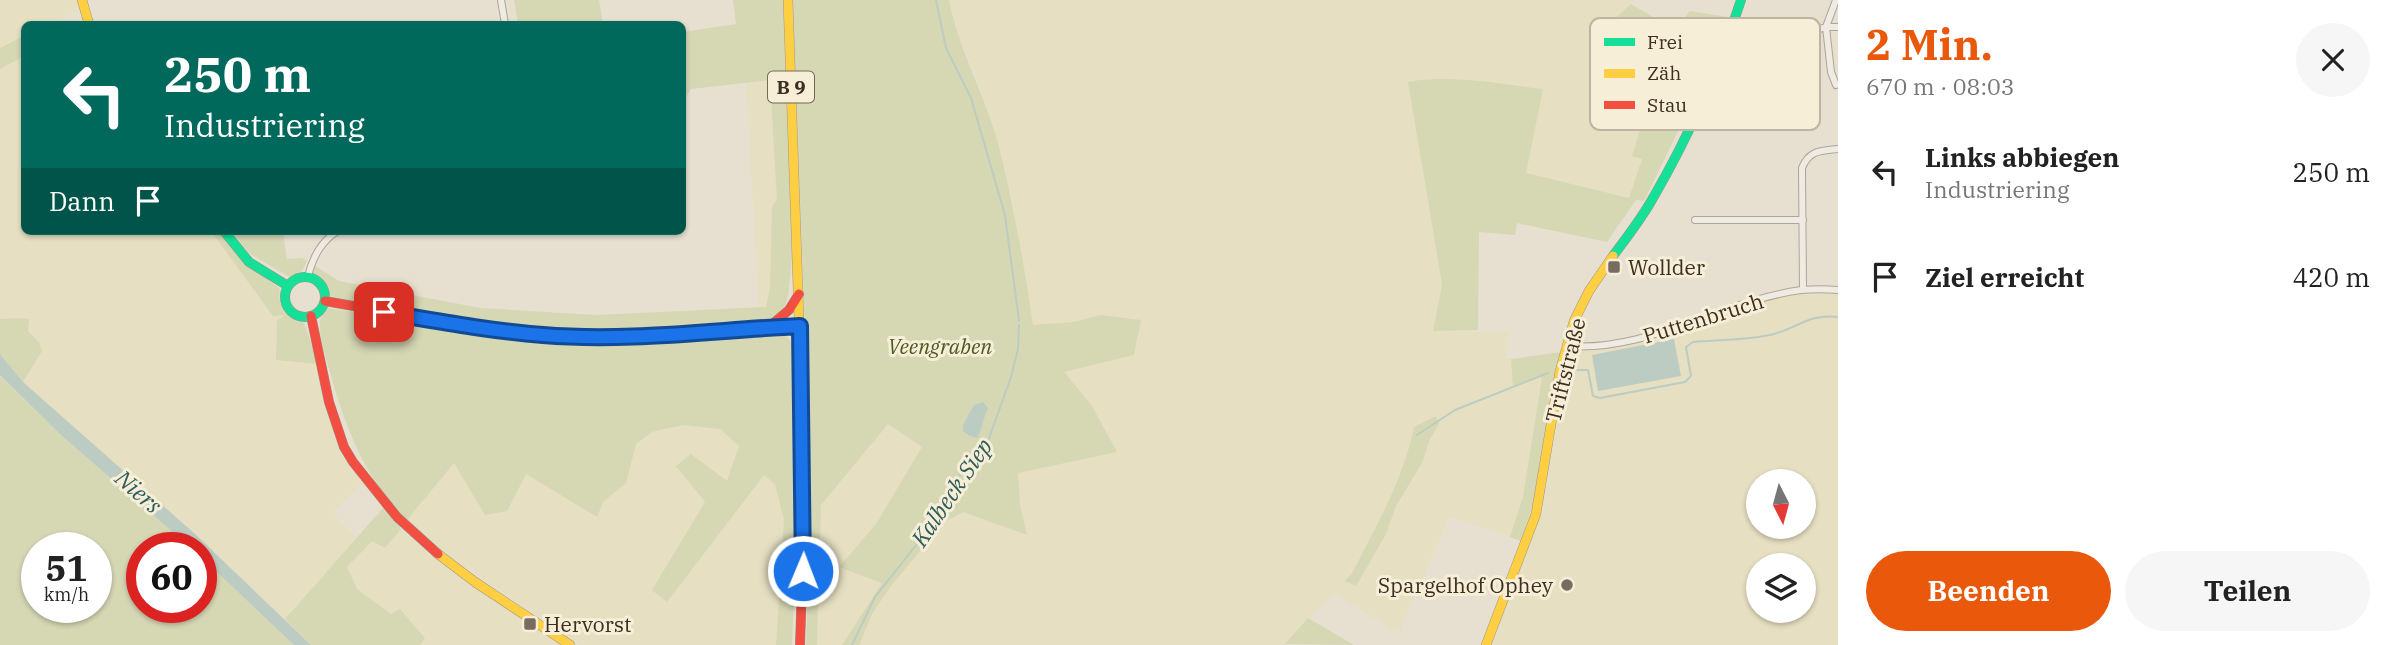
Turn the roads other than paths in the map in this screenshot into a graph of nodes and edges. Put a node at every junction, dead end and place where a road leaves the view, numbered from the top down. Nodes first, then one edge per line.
1 (82, 0) edge
2 (501, 0) edge
3 (788, 0) edge
4 (1741, 0) edge
5 (1836, 0) edge
6 (1735, 18) edge
7 (88, 21) edge
8 (504, 21) edge
9 (1826, 27) junction
10 (1838, 27) edge
11 (1820, 29) edge
12 (1836, 85) dead end
13 (1688, 130) edge
14 (1838, 149) edge
15 (1695, 220) dead end
16 (1803, 220) junction
17 (227, 235) edge
18 (331, 235) edge
19 (308, 277) junction
20 (288, 286) junction
21 (1804, 290) junction
22 (1838, 290) edge
23 (799, 294) junction
24 (324, 301) junction
25 (311, 316) junction
26 (800, 326) junction
27 (769, 327) junction
28 (1567, 346) junction
29 (570, 645) edge
30 (800, 645) edge
31 (1486, 645) edge

1 - 7 street
2 - 8 street
3 - 23 street, B 9
4 - 6 street, Triftstraße
5 - 9 street
9 - 10 street
9 - 11 street
9 - 12 street
13 - 28 street, Triftstraße
14 - 16 street
15 - 16 street
16 - 21 street
17 - 20 street
18 - 19 street
19 - 20 street
19 - 24 street
20 - 25 street
21 - 22 street, Puttenbruch
21 - 28 street, Puttenbruch
23 - 26 street, B 9
23 - 27 street
24 - 25 street
24 - 27 street
25 - 29 street
26 - 27 street
26 - 30 street, B 9
28 - 31 street, Triftstraße

